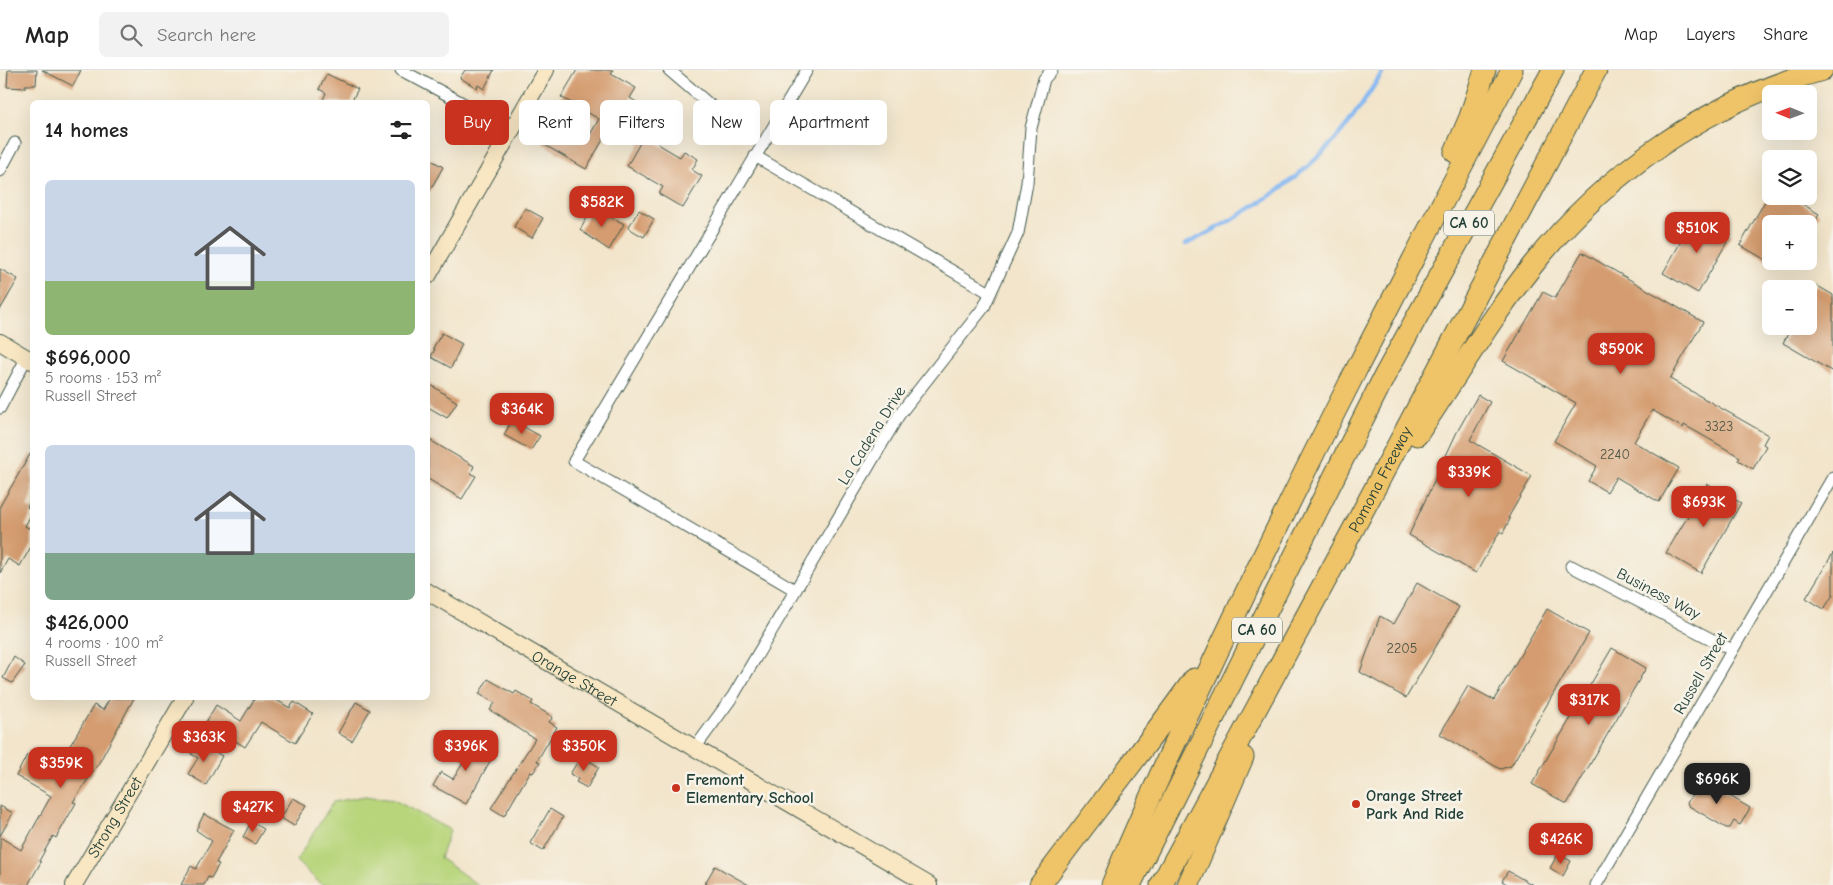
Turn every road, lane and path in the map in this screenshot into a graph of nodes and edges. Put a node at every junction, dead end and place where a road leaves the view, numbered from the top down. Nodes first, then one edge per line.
1 (401, 70) edge
2 (546, 70) edge
3 (669, 70) edge
4 (807, 70) edge
5 (1052, 70) edge
6 (1484, 70) edge
7 (1512, 70) edge
8 (1553, 70) edge
9 (1596, 70) edge
10 (1822, 70) edge
11 (704, 100) edge
12 (511, 129) junction
13 (15, 144) dead end
14 (756, 156) junction
15 (0, 171) edge
16 (430, 272) edge
17 (990, 293) junction
18 (1386, 312) junction
19 (0, 342) edge
20 (30, 359) edge
21 (0, 408) edge
22 (1833, 477) edge
23 (1356, 524) junction
24 (1571, 566) dead end
25 (1255, 570) junction
26 (795, 590) junction
27 (430, 593) edge
28 (1303, 622) junction
29 (1732, 650) junction
30 (183, 700) edge
31 (695, 748) junction
32 (74, 885) edge
33 (929, 885) edge
34 (1040, 885) edge
35 (1112, 885) edge
36 (1130, 885) edge
37 (1161, 885) edge
38 (1188, 885) edge
39 (1596, 885) edge

1 - 12 street
2 - 12 street
3 - 11 street
4 - 14 street
5 - 17 street, La Cadena Drive
6 - 18 highway
7 - 18 highway
8 - 36 highway, CA 60
9 - 23 highway, Pomona Freeway / CA 60
10 - 23 highway
12 - 16 street
13 - 15 street
14 - 17 street
14 - 26 street
17 - 26 street, La Cadena Drive
18 - 25 highway
19 - 20 street
20 - 21 street
22 - 29 street, Russell Street
23 - 28 highway, Pomona Freeway / CA 60
24 - 29 street, Business Way
25 - 34 highway
25 - 35 highway
26 - 31 street, La Cadena Drive
27 - 31 street, Orange Street
28 - 37 highway, Pomona Freeway / CA 60
28 - 38 highway
29 - 39 street, Russell Street
30 - 32 street, Strong Street
31 - 33 street, Orange Street

